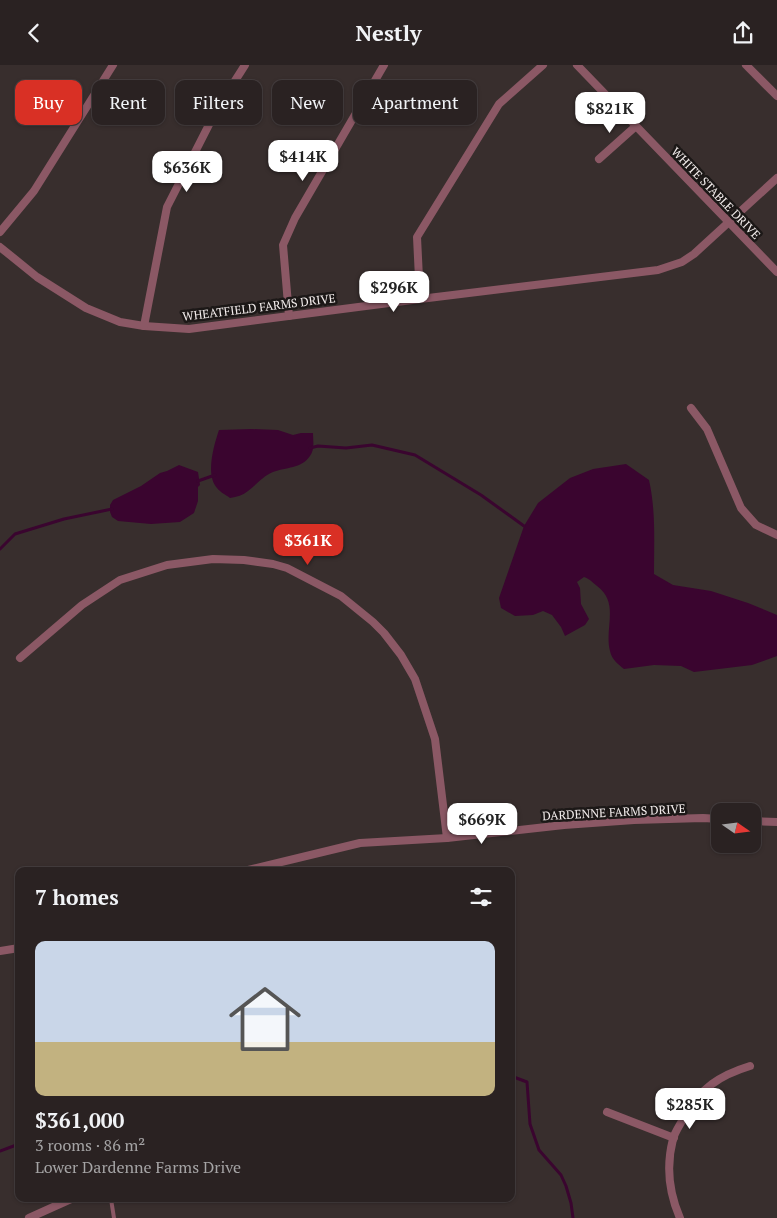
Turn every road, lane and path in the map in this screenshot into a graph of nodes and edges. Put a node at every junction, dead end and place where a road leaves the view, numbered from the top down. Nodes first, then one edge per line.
1 (113, 65) edge
2 (245, 65) edge
3 (384, 65) edge
4 (543, 65) edge
5 (577, 65) edge
6 (746, 65) edge
7 (777, 96) edge
8 (636, 126) junction
9 (599, 159) dead end
10 (777, 178) edge
11 (729, 222) junction
12 (0, 232) edge
13 (0, 247) edge
14 (777, 272) edge
15 (420, 299) junction
16 (288, 316) junction
17 (144, 326) junction
18 (691, 408) dead end
19 (777, 535) edge
20 (20, 658) dead end
21 (711, 818) edge
22 (761, 821) edge
23 (777, 822) edge
24 (448, 837) junction
25 (261, 867) edge
26 (15, 949) edge
27 (0, 951) edge
28 (750, 1066) dead end
29 (608, 1112) dead end
30 (674, 1138) junction
31 (65, 1202) edge
32 (111, 1202) edge
33 (29, 1218) edge
34 (114, 1218) edge
35 (680, 1218) edge

1 - 12 street
2 - 17 street
3 - 16 street
4 - 15 street
5 - 8 street, WHITE STABLE DRIVE
6 - 7 street
8 - 9 street
8 - 11 street, WHITE STABLE DRIVE
10 - 11 street, WHEATFIELD FARMS DRIVE
11 - 14 street, WHITE STABLE DRIVE
11 - 15 street, WHEATFIELD FARMS DRIVE
13 - 17 street, WHEATFIELD FARMS DRIVE
15 - 16 street, WHEATFIELD FARMS DRIVE
16 - 17 street, WHEATFIELD FARMS DRIVE
18 - 19 street
20 - 24 street
21 - 24 street, DARDENNE FARMS DRIVE
22 - 23 street
24 - 25 street, DARDENNE FARMS DRIVE
26 - 27 street
28 - 30 street
29 - 30 street
30 - 35 street
31 - 33 street
32 - 34 lane

